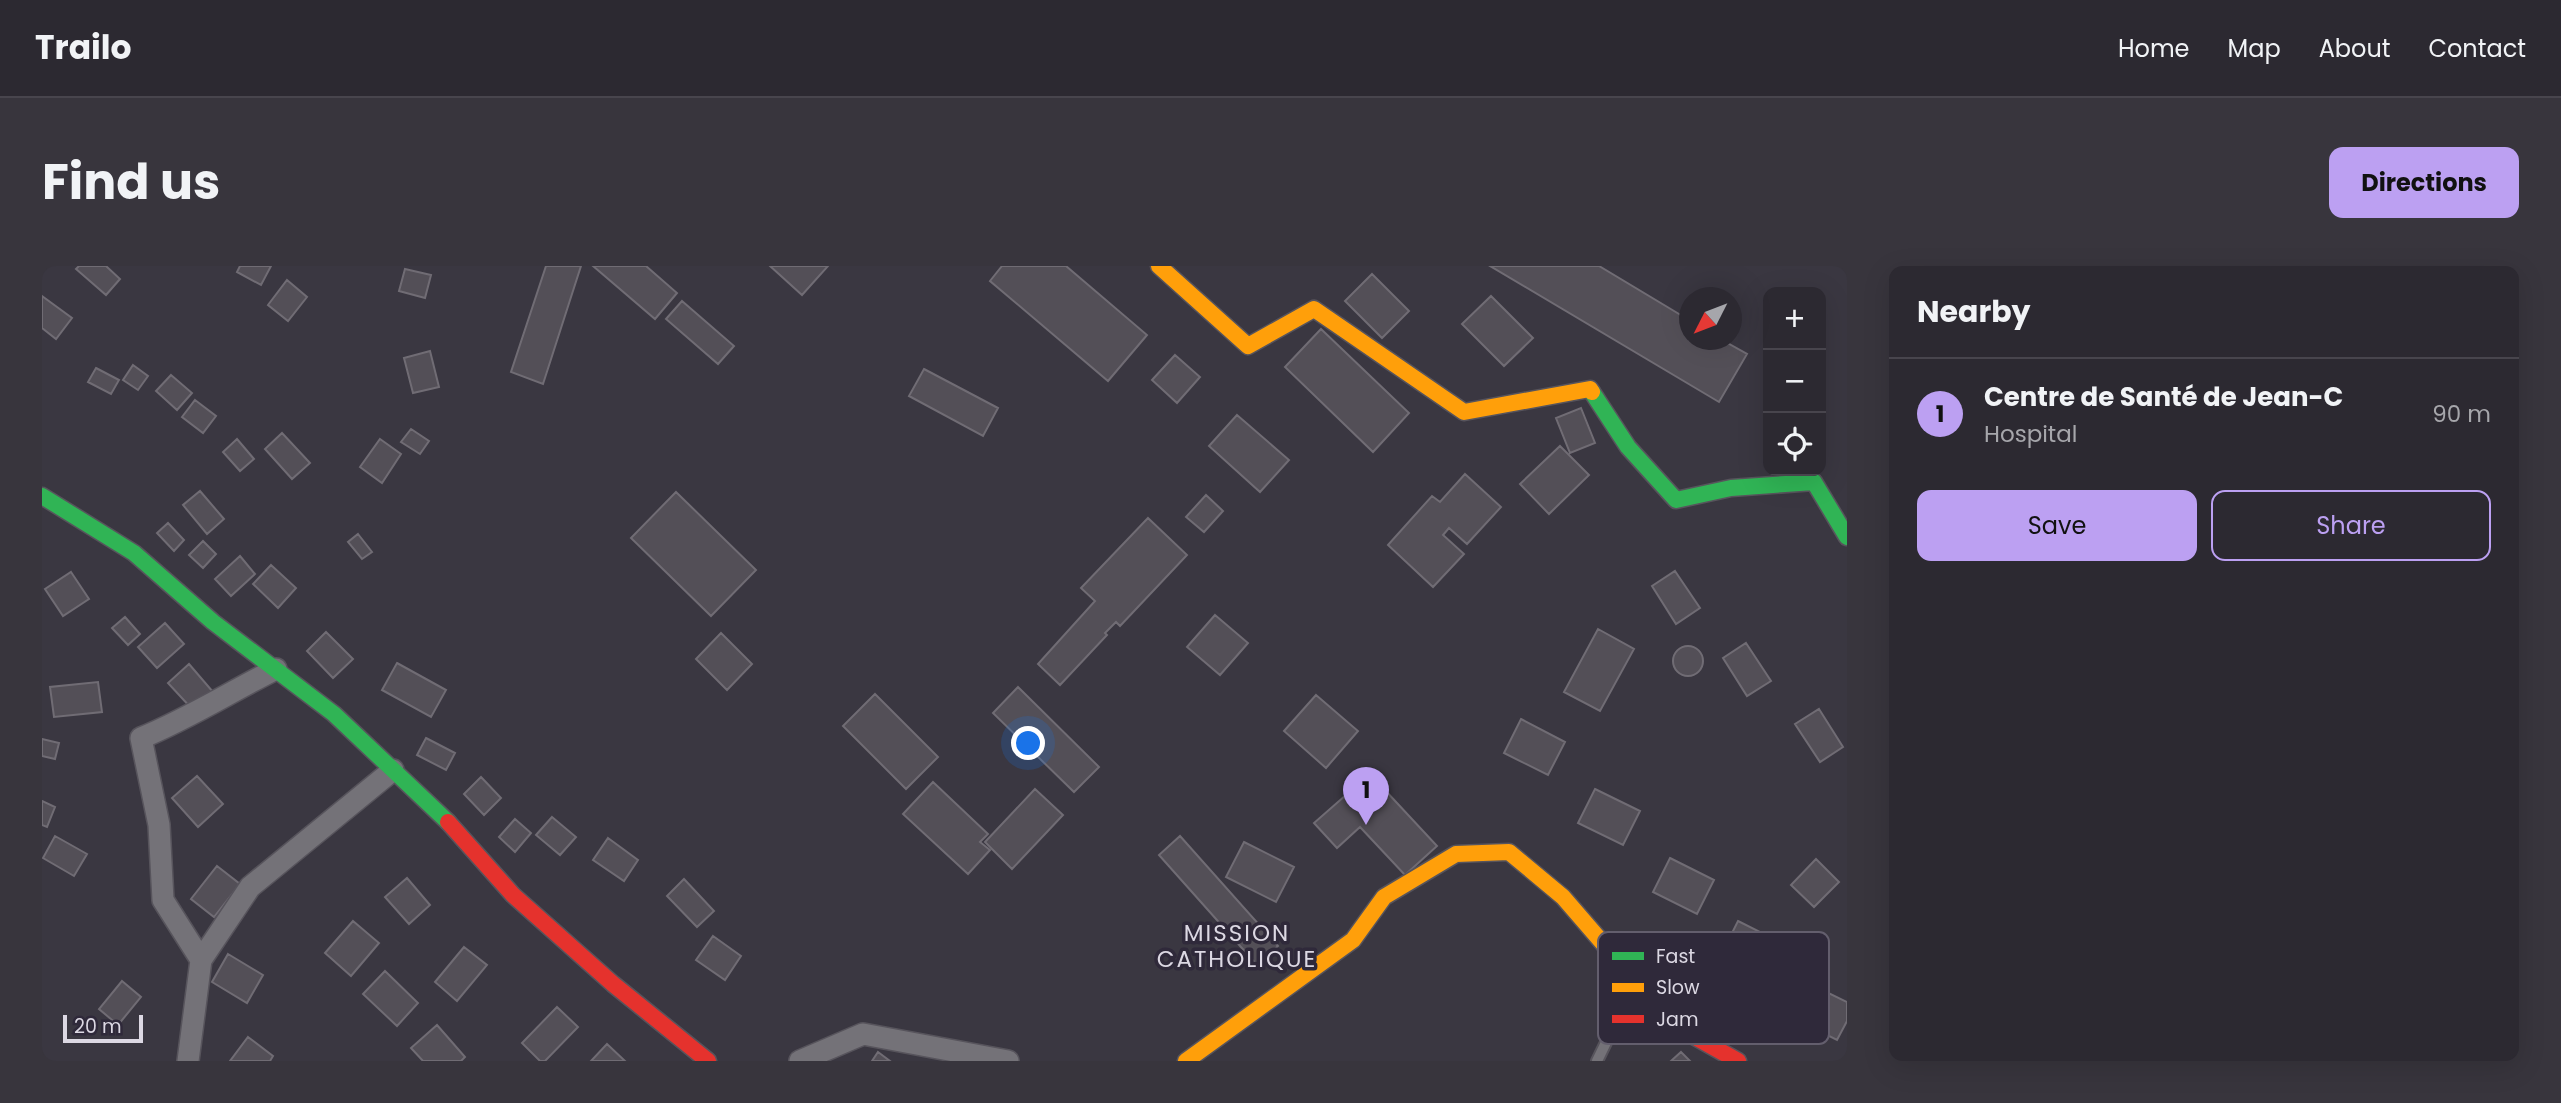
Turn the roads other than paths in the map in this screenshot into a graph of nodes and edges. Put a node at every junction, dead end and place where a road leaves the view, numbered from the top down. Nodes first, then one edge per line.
1 (1159, 266) edge
2 (42, 496) edge
3 (1847, 537) edge
4 (276, 669) junction
5 (393, 770) junction
6 (1598, 937) edge
7 (201, 960) junction
8 (1605, 1044) edge
9 (1708, 1044) edge
10 (188, 1061) edge
11 (708, 1061) edge
12 (800, 1061) edge
13 (1008, 1061) edge
14 (1186, 1061) edge
15 (1597, 1061) edge
16 (1738, 1061) edge

1 - 3 street
2 - 4 street
4 - 5 street
4 - 7 street
5 - 7 street
5 - 11 street
6 - 14 street
7 - 10 street
8 - 15 lane
9 - 16 street
12 - 13 street

